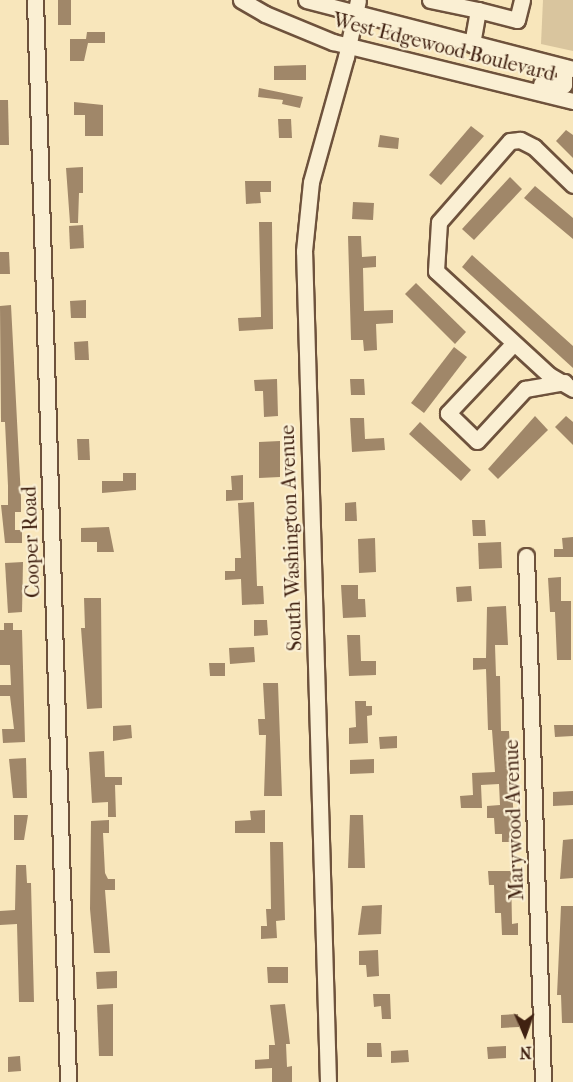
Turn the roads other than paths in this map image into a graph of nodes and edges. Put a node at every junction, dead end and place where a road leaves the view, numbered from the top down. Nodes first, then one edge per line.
1 (35, 0) edge
2 (241, 0) edge
3 (306, 0) edge
4 (430, 0) edge
5 (522, 0) edge
6 (357, 8) edge
7 (478, 10) junction
8 (472, 44) junction
9 (347, 46) junction
10 (569, 68) edge
11 (476, 77) junction
12 (573, 101) edge
13 (573, 185) edge
14 (513, 344) junction
15 (569, 384) edge
16 (526, 556) dead end
17 (68, 1082) edge
18 (328, 1082) edge
19 (543, 1082) edge

1 - 17 street, Cooper Road
2 - 9 street, West Edgewood Boulevard
3 - 6 street
4 - 7 street
5 - 7 street
6 - 8 street
6 - 9 street, South Washington Avenue
7 - 8 street
8 - 10 street
9 - 11 street, West Edgewood Boulevard
9 - 18 street, South Washington Avenue
10 - 11 street
11 - 12 street, West Edgewood Boulevard
13 - 14 street
14 - 15 street
14 - 15 street
16 - 19 street, Marywood Avenue

